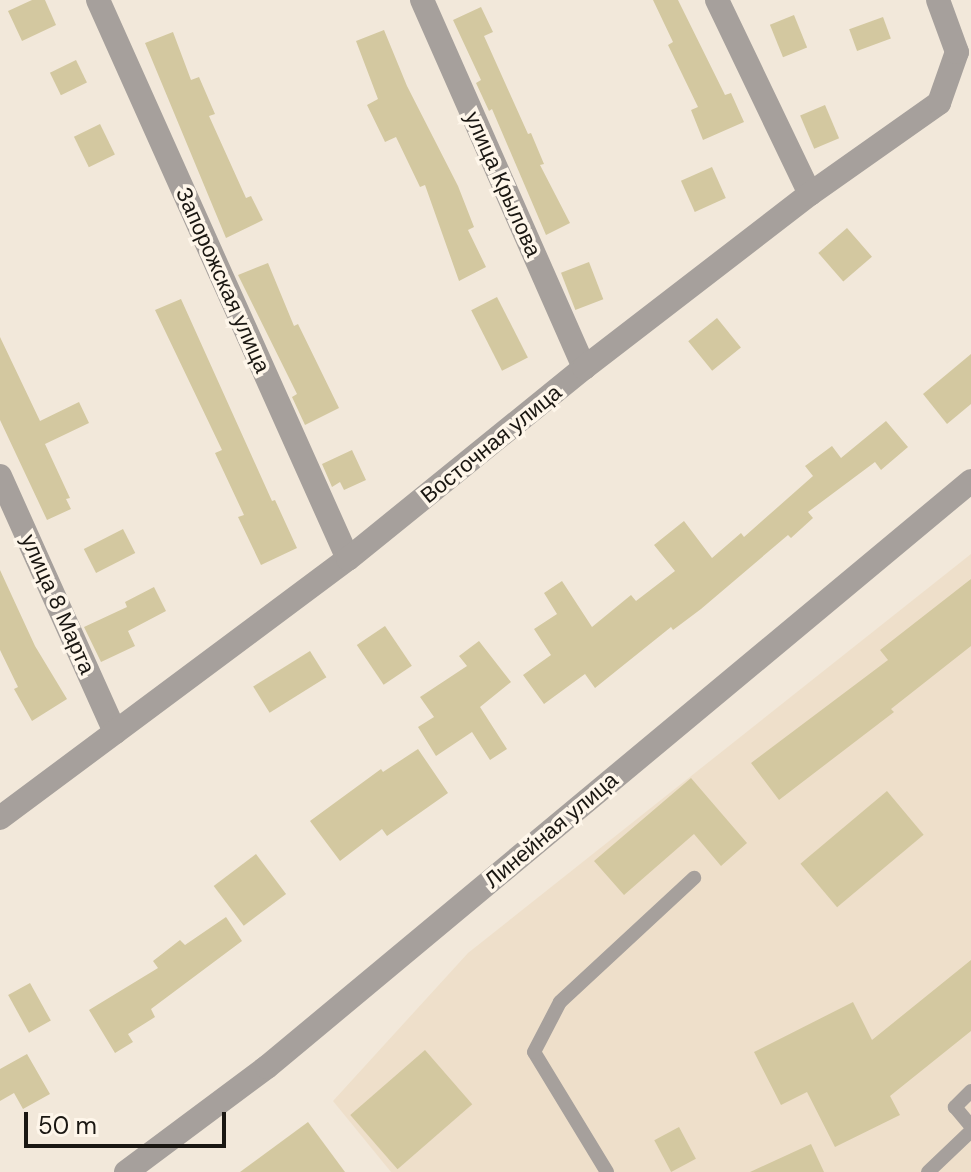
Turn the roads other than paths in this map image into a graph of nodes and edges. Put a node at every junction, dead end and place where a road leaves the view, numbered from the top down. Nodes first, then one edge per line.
1 (98, 0) edge
2 (422, 0) edge
3 (717, 0) edge
4 (938, 0) edge
5 (810, 194) junction
6 (584, 368) junction
7 (0, 476) edge
8 (971, 481) edge
9 (348, 559) junction
10 (115, 732) junction
11 (0, 818) edge
12 (694, 878) dead end
13 (971, 1091) edge
14 (971, 1129) edge
15 (126, 1172) edge
16 (607, 1172) edge
17 (928, 1172) edge

1 - 9 street, Запорожская улица
2 - 6 street, улица Крылова
3 - 5 street
4 - 5 street, Восточная улица
5 - 6 street, Восточная улица
6 - 9 street, Восточная улица
7 - 10 street, улица 8 Марта
8 - 15 street, Линейная улица
9 - 10 street, Восточная улица
10 - 11 street, Восточная улица
12 - 16 lane
13 - 14 lane
14 - 17 lane

